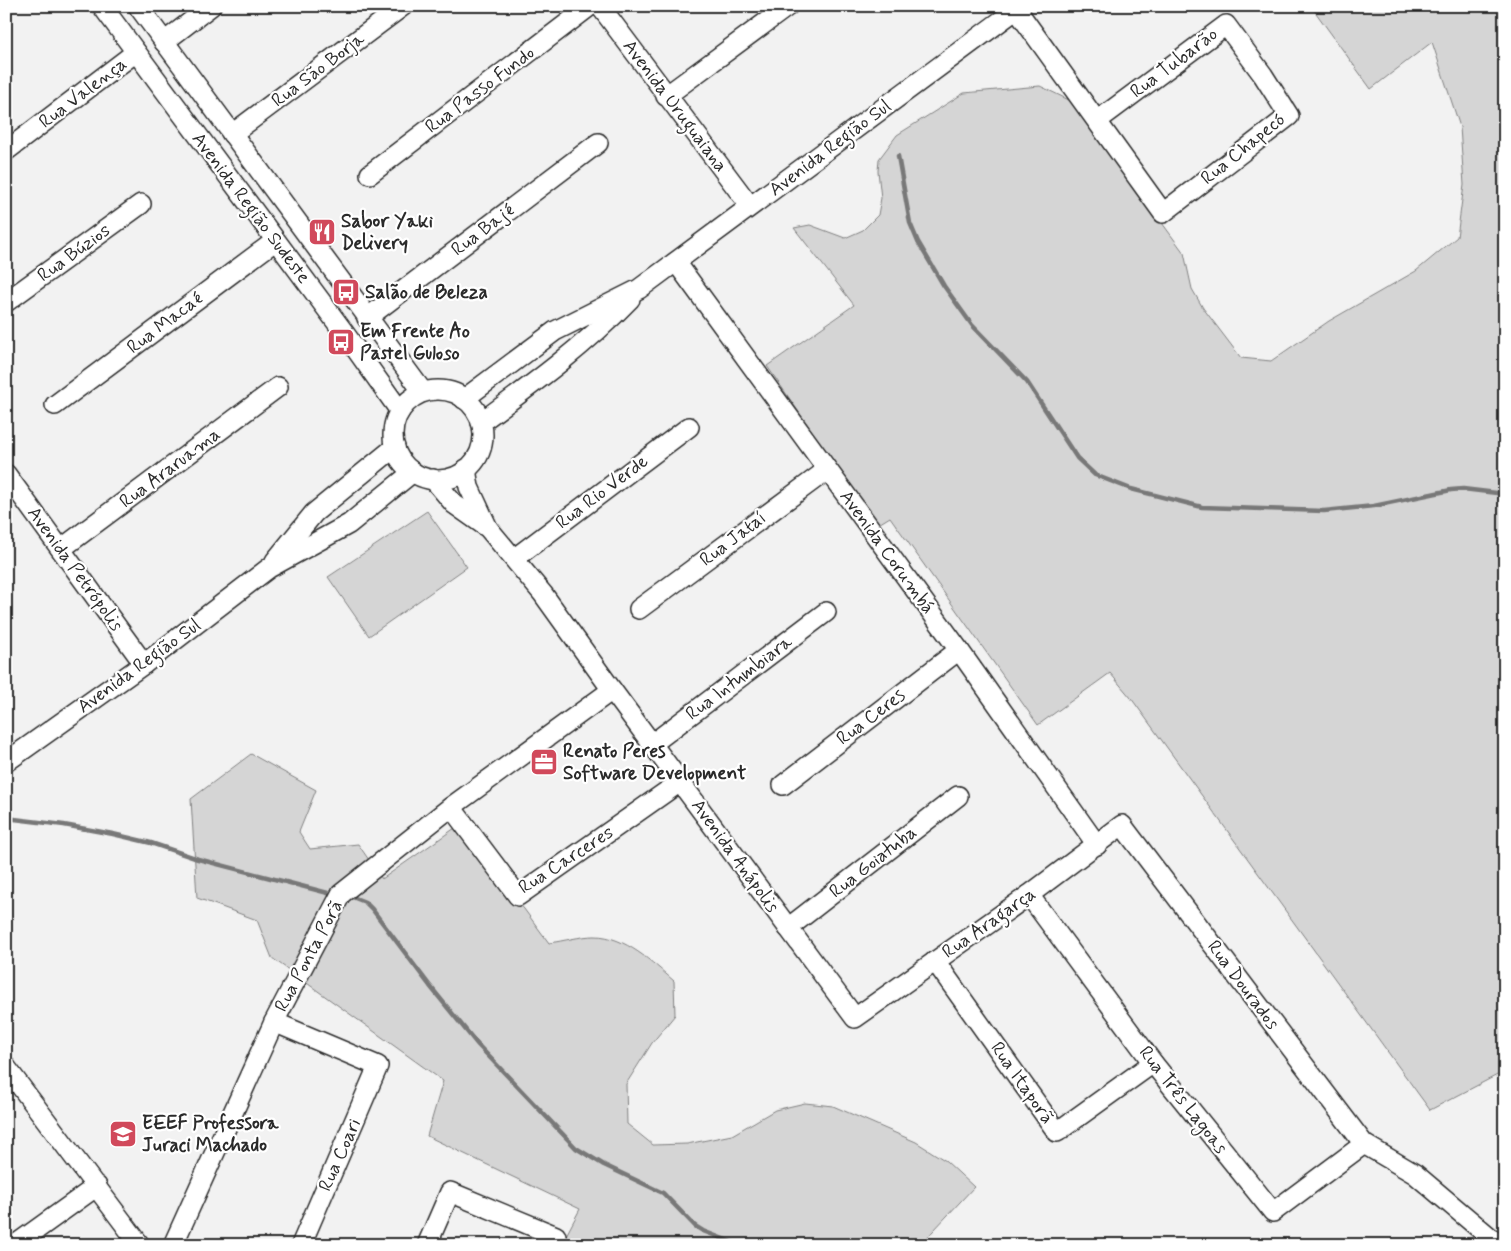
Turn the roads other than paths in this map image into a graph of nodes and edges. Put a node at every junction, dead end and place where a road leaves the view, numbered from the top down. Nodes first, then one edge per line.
1 (102, 6) edge
2 (138, 6) edge
3 (211, 6) edge
4 (403, 6) edge
5 (590, 6) edge
6 (600, 6) edge
7 (788, 6) edge
8 (1017, 7) edge
9 (164, 42) junction
10 (136, 52) junction
11 (1263, 75) joint
12 (666, 96) junction
13 (1096, 121) junction
14 (232, 134) junction
15 (598, 142) dead end
16 (6, 151) edge
17 (370, 174) dead end
18 (141, 204) dead end
19 (750, 206) junction
20 (275, 241) junction
21 (676, 262) junction
22 (639, 289) junction
23 (6, 302) edge
24 (367, 318) junction
25 (278, 387) dead end
26 (422, 392) junction
27 (464, 398) junction
28 (55, 405) dead end
29 (400, 411) junction
30 (481, 422) junction
31 (689, 427) dead end
32 (395, 447) junction
33 (466, 470) junction
34 (828, 470) junction
35 (413, 472) junction
36 (6, 474) edge
37 (433, 479) junction
38 (488, 528) junction
39 (61, 549) junction
40 (515, 558) junction
41 (270, 568) junction
42 (639, 609) dead end
43 (826, 612) dead end
44 (959, 650) junction
45 (144, 664) junction
46 (612, 690) junction
47 (652, 744) junction
48 (6, 762) edge
49 (680, 782) junction
50 (783, 785) dead end
51 (958, 796) dead end
52 (451, 807) junction
53 (1122, 826) joint
54 (1097, 845) junction
55 (1028, 895) junction
56 (788, 928) junction
57 (935, 961) junction
58 (854, 1018) joint
59 (274, 1022) junction
60 (1153, 1063) junction
61 (6, 1067) edge
62 (1364, 1144) junction
63 (97, 1186) junction
64 (554, 1240) edge
65 (15, 1245) edge
66 (140, 1245) edge
67 (173, 1245) edge
68 (301, 1245) edge
69 (427, 1245) edge
70 (1499, 1245) edge

1 - 10 street, Avenida Região Sudeste
2 - 9 street, Avenida Região Sudeste
3 - 9 street
4 - 14 street, Rua São Borja
5 - 17 street, Rua Passo Fundo
6 - 12 street, Avenida Uruguaiana
7 - 12 street
8 - 13 street
8 - 19 street, Avenida Região Sul
9 - 14 street, Avenida Região Sudeste
10 - 16 street, Rua Valença
10 - 20 street, Avenida Região Sudeste
11 - 13 street, Rua Tubarão
11 - 13 street, Rua Chapecó
12 - 19 street, Avenida Uruguaiana
14 - 24 street, Avenida Região Sudeste
15 - 24 street, Rua Bajé
18 - 23 street, Rua Búzios
19 - 21 street, Avenida Região Sul
20 - 28 street, Rua Macaé
20 - 29 street, Avenida Região Sudeste
21 - 22 street, Avenida Região Sul
21 - 34 street, Avenida Corumbá
22 - 27 street, Avenida Região Sul
22 - 30 street, Avenida Região Sul
24 - 26 street, Avenida Região Sudeste
25 - 39 street, Rua Araruama
26 - 27 street
26 - 29 street
27 - 30 street
29 - 32 street
30 - 33 street
31 - 40 street, Rua Rio Verde
32 - 35 street
32 - 41 street, Avenida Região Sul
33 - 37 street
33 - 38 street, Avenida Anápolis
34 - 42 street, Rua Jataí
34 - 44 street, Avenida Corumbá
35 - 37 street
35 - 41 street, Avenida Região Sul
36 - 39 street, Avenida Petrópolis
37 - 38 street, Avenida Anápolis
38 - 40 street, Avenida Anápolis
39 - 45 street, Avenida Petrópolis
40 - 46 street, Avenida Anápolis
41 - 45 street, Avenida Região Sul
43 - 47 street, Rua Intumbiara
44 - 50 street, Rua Ceres
44 - 54 street, Avenida Corumbá
45 - 48 street, Avenida Região Sul
46 - 47 street, Avenida Anápolis
46 - 52 street, Rua Ponta Porã
47 - 49 street, Avenida Anápolis
49 - 52 street, Rua Carceres
49 - 56 street, Avenida Anápolis
51 - 56 street, Rua Goiatuba
52 - 59 street, Rua Ponta Porã
53 - 54 street, Rua Aragarça
53 - 62 street, Rua Dourados
54 - 55 street, Rua Aragarça
55 - 57 street, Rua Aragarça
55 - 60 street, Rua Três Lagoas
56 - 58 street, Avenida Anápolis
57 - 58 street, Rua Aragarça
57 - 60 street, Rua Itaporã
59 - 67 street, Rua Ponta Porã
59 - 68 street, Rua Coari
60 - 62 street, Rua Três Lagoas
61 - 63 street
62 - 70 street
63 - 65 street
63 - 66 street
64 - 69 street

